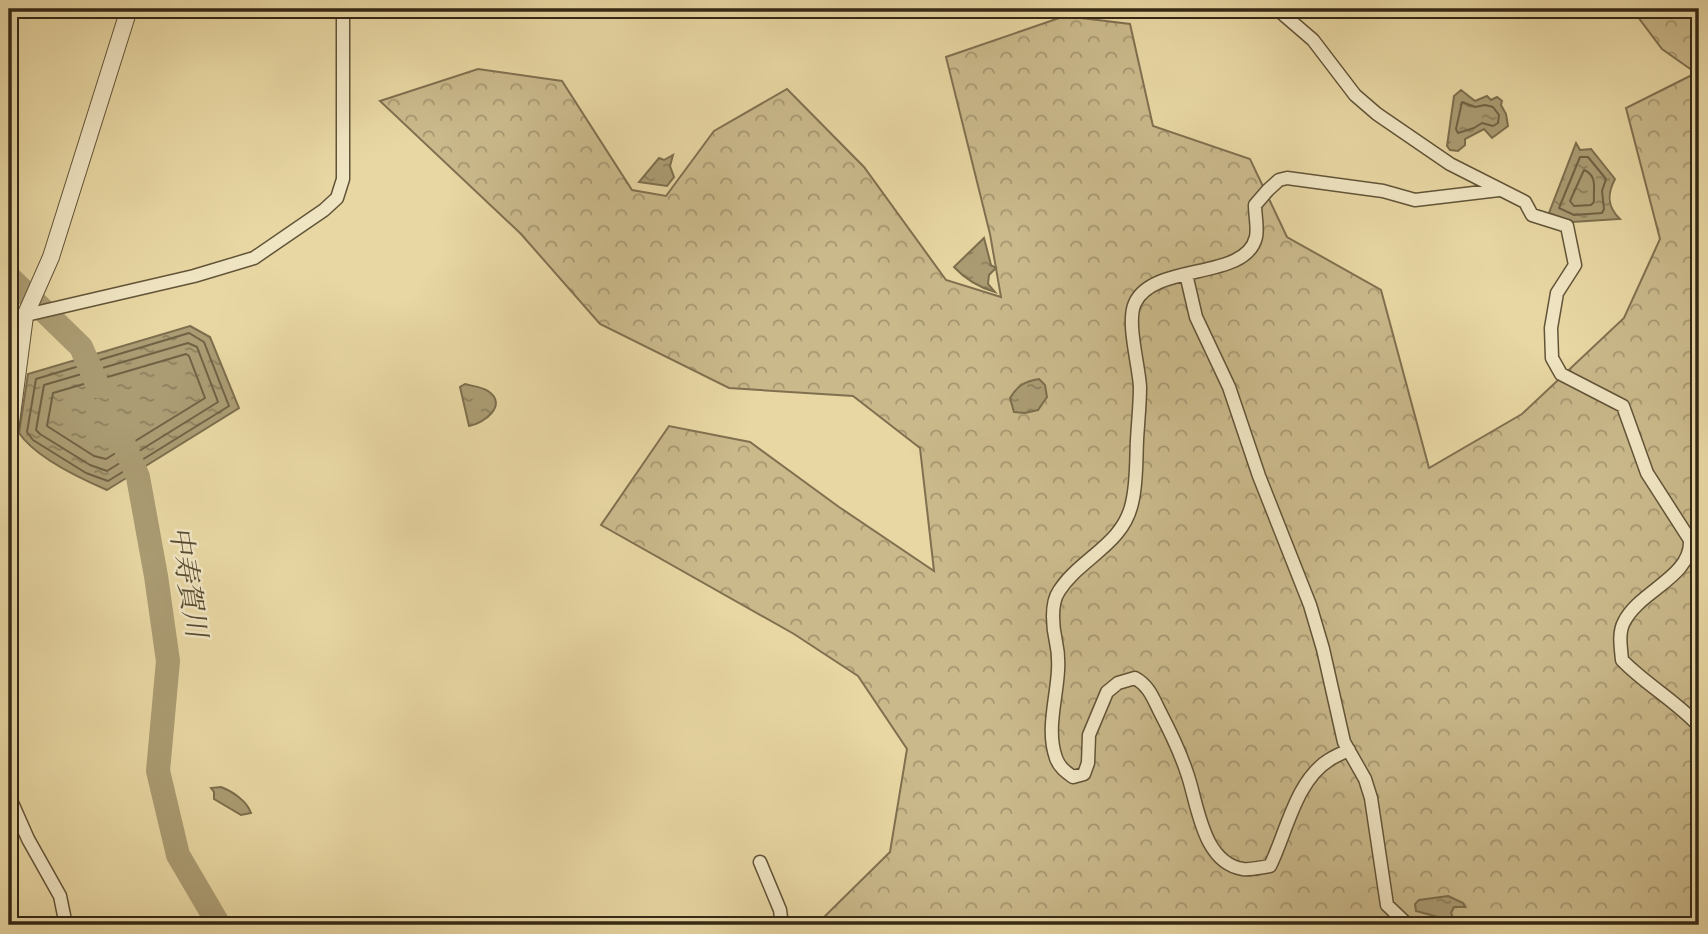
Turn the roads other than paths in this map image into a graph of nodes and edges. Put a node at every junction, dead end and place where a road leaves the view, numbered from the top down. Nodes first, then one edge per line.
1 (129, 9) edge
2 (343, 9) edge
3 (1277, 9) edge
4 (1499, 190) junction
5 (1186, 274) junction
6 (17, 317) edge
7 (9, 438) edge
8 (1699, 726) edge
9 (1349, 750) junction
10 (9, 796) edge
11 (760, 862) dead end
12 (66, 925) edge
13 (782, 925) edge
14 (1408, 925) edge

1 - 6 street
2 - 6 street
3 - 4 street
4 - 5 street
4 - 8 street
5 - 9 street
5 - 9 street
6 - 7 street
9 - 14 street
10 - 12 street
11 - 13 street

